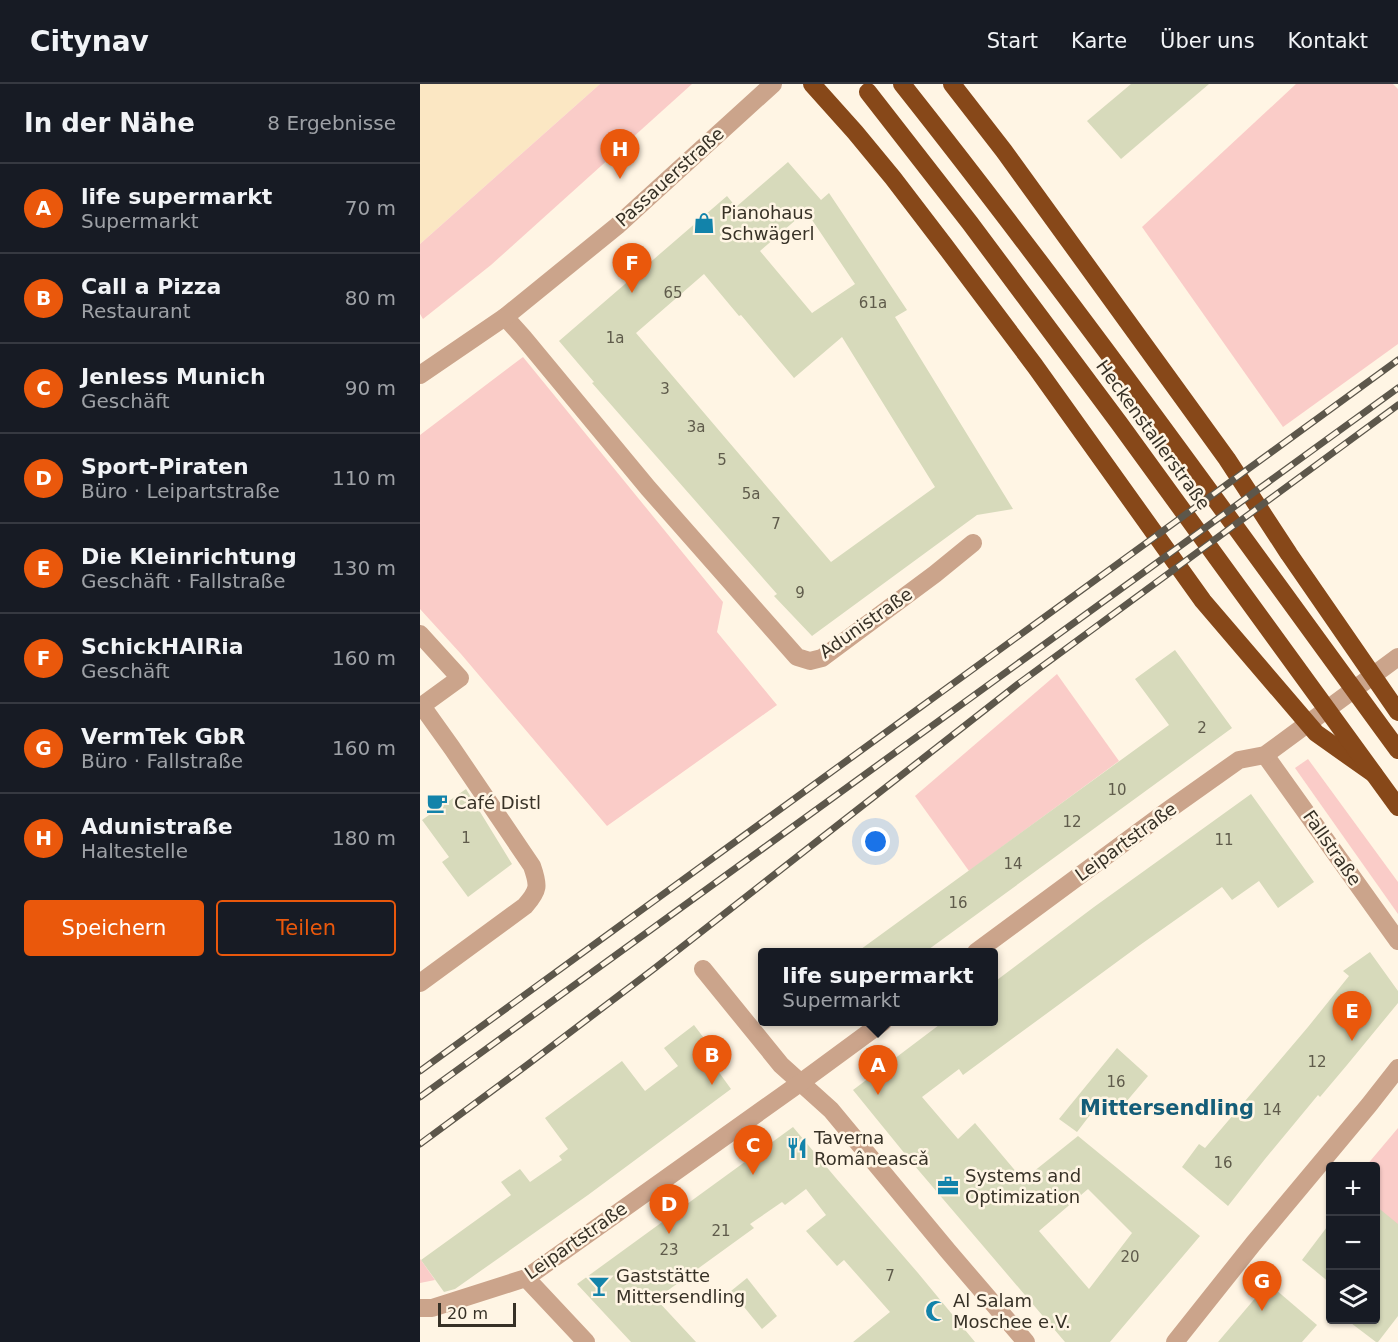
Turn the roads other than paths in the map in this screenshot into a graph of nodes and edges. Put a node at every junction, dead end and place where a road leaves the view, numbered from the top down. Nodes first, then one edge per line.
1 (773, 84) edge
2 (812, 84) edge
3 (902, 84) edge
4 (952, 84) edge
5 (868, 92) dead end
6 (505, 317) junction
7 (420, 375) edge
8 (973, 543) dead end
9 (420, 634) edge
10 (1398, 657) edge
11 (421, 707) edge
12 (1398, 712) edge
13 (1398, 750) edge
14 (1265, 755) junction
15 (1374, 774) junction
16 (1398, 807) edge
17 (1398, 941) edge
18 (981, 948) edge
19 (703, 969) dead end
20 (420, 983) edge
21 (878, 1026) edge
22 (1398, 1068) edge
23 (800, 1083) junction
24 (526, 1278) junction
25 (426, 1308) edge
26 (586, 1342) edge
27 (1026, 1342) edge
28 (1175, 1342) edge

1 - 6 street, Passauerstraße
2 - 15 highway
3 - 13 highway, Heckenstallerstraße
4 - 12 highway
5 - 15 highway, Heckenstallerstraße
6 - 7 street, Passauerstraße
6 - 8 street, Adunistraße
9 - 11 street
10 - 14 street, Leipartstraße
11 - 20 street
14 - 17 street, Fallstraße
14 - 18 street, Leipartstraße
15 - 16 highway, Heckenstallerstraße
19 - 23 street
21 - 23 street, Leipartstraße
22 - 28 street
23 - 24 street, Leipartstraße
23 - 27 street
24 - 25 street, Leipartstraße
24 - 26 street

